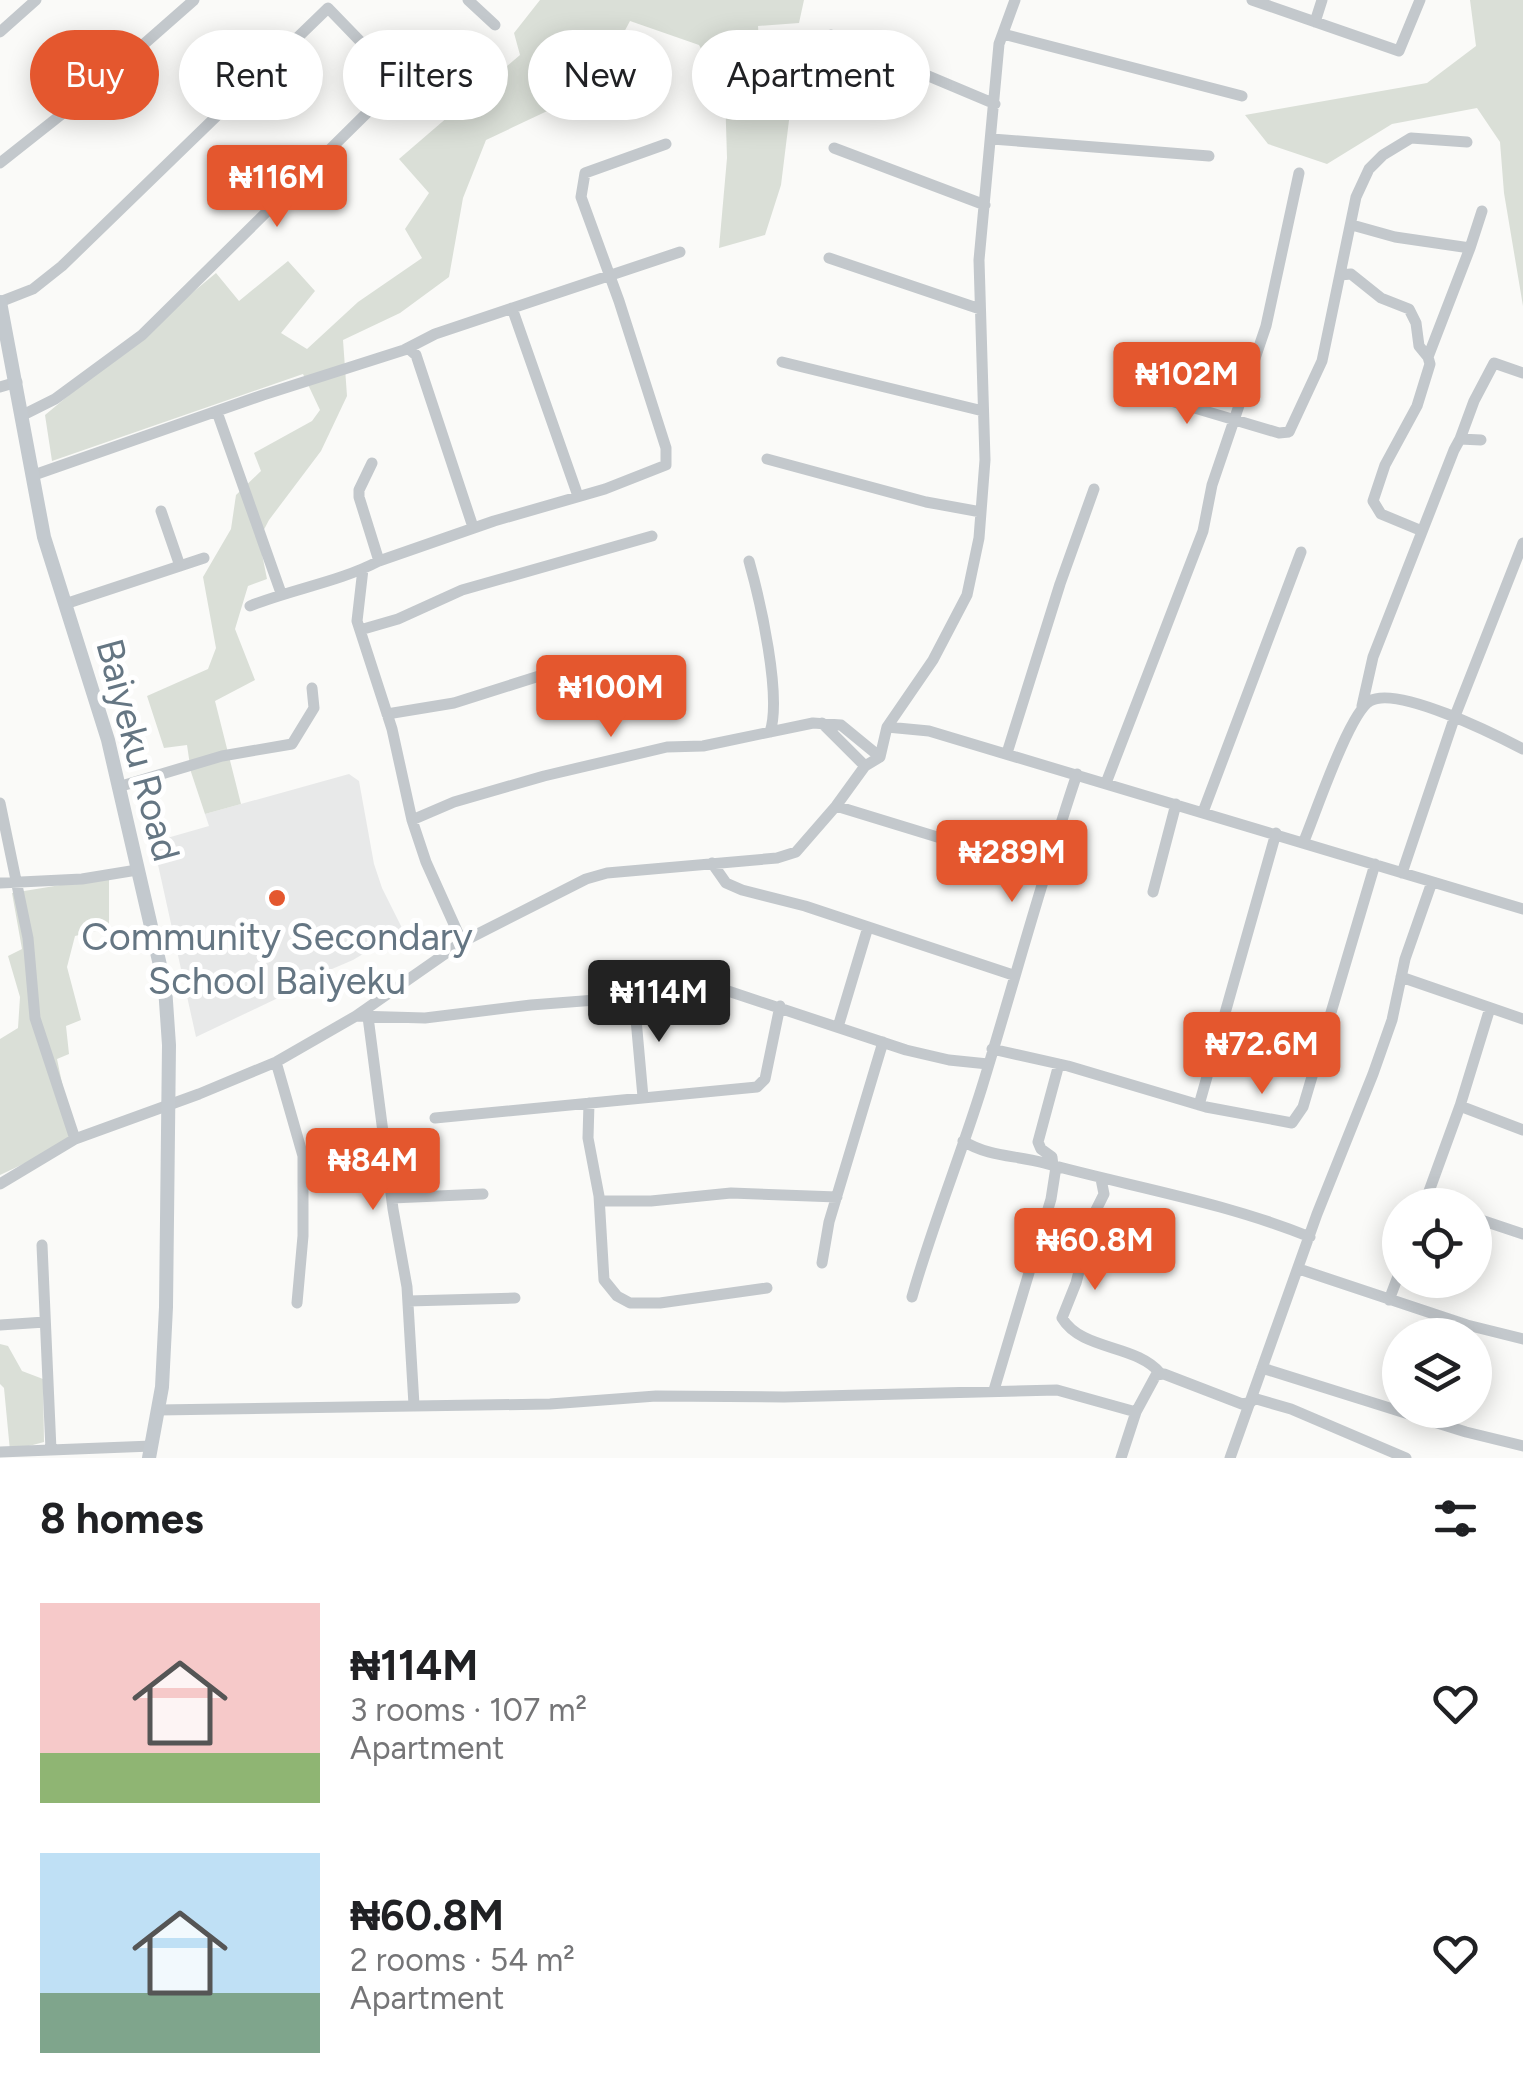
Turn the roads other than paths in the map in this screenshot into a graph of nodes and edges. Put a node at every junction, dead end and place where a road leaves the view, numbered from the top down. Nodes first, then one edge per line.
1 (36, 0) edge
2 (194, 0) edge
3 (468, 0) edge
4 (1015, 0) edge
5 (1252, 0) edge
6 (1322, 0) edge
7 (1420, 0) edge
8 (1315, 22) junction
9 (495, 26) dead end
10 (0, 32) edge
11 (1002, 34) junction
12 (930, 77) edge
13 (1242, 96) dead end
14 (995, 104) junction
15 (992, 139) junction
16 (1467, 142) dead end
17 (666, 144) dead end
18 (834, 148) dead end
19 (1209, 156) dead end
20 (0, 163) edge
21 (1299, 173) dead end
22 (985, 205) junction
23 (1482, 211) dead end
24 (1352, 225) junction
25 (1470, 248) junction
26 (680, 252) dead end
27 (830, 258) dead end
28 (604, 272) junction
29 (1340, 274) junction
30 (0, 302) edge
31 (512, 308) junction
32 (980, 309) junction
33 (415, 348) junction
34 (1428, 356) junction
35 (782, 362) dead end
36 (1523, 373) edge
37 (17, 382) junction
38 (0, 387) edge
39 (1151, 395) dead end
40 (983, 411) junction
41 (218, 412) junction
42 (23, 415) junction
43 (1235, 419) junction
44 (1460, 439) junction
45 (1481, 440) dead end
46 (767, 460) dead end
47 (372, 463) dead end
48 (34, 474) junction
49 (1094, 489) dead end
50 (578, 496) junction
51 (162, 511) dead end
52 (981, 512) junction
53 (473, 528) junction
54 (1422, 531) junction
55 (652, 536) dead end
56 (1523, 542) edge
57 (1301, 552) dead end
58 (204, 558) dead end
59 (379, 560) junction
60 (749, 561) dead end
61 (180, 566) junction
62 (362, 570) junction
63 (281, 593) junction
64 (65, 604) junction
65 (250, 606) dead end
66 (360, 630) junction
67 (555, 672) dead end
68 (312, 688) dead end
69 (1361, 708) junction
70 (387, 714) junction
71 (776, 714) junction
72 (1456, 716) junction
73 (822, 723) junction
74 (789, 728) junction
75 (887, 728) junction
76 (770, 732) junction
77 (1523, 749) edge
78 (1007, 753) junction
79 (880, 757) junction
80 (864, 766) junction
81 (1076, 774) junction
82 (1106, 783) junction
83 (118, 787) junction
84 (0, 802) edge
85 (1176, 804) junction
86 (836, 806) junction
87 (1203, 812) junction
88 (412, 820) junction
89 (1276, 833) junction
90 (1304, 842) junction
91 (712, 863) junction
92 (1375, 864) junction
93 (137, 870) junction
94 (1045, 870) junction
95 (1402, 872) junction
96 (1432, 882) junction
97 (18, 883) junction
98 (0, 884) edge
99 (1153, 892) dead end
100 (1523, 909) edge
101 (868, 927) junction
102 (462, 942) junction
103 (1013, 975) junction
104 (1402, 976) junction
105 (634, 997) junction
106 (376, 1002) junction
107 (780, 1006) junction
108 (1490, 1008) junction
109 (362, 1017) junction
110 (384, 1018) junction
111 (1523, 1018) edge
112 (838, 1027) junction
113 (883, 1042) junction
114 (992, 1049) junction
115 (276, 1062) junction
116 (988, 1064) junction
117 (1059, 1064) junction
118 (643, 1097) junction
119 (589, 1103) junction
120 (168, 1104) junction
121 (1199, 1105) junction
122 (1460, 1106) junction
123 (435, 1118) dead end
124 (1523, 1130) edge
125 (74, 1138) junction
126 (964, 1140) junction
127 (1055, 1166) junction
128 (1101, 1180) junction
129 (0, 1184) edge
130 (1434, 1188) edge
131 (483, 1194) dead end
132 (837, 1197) junction
133 (392, 1198) junction
134 (822, 1199) junction
135 (600, 1201) junction
136 (832, 1212) junction
137 (1492, 1224) edge
138 (1523, 1234) edge
139 (1310, 1237) junction
140 (42, 1245) dead end
141 (822, 1262) dead end
142 (1299, 1269) junction
143 (768, 1288) dead end
144 (912, 1297) dead end
145 (515, 1298) dead end
146 (1388, 1300) joint
147 (408, 1301) junction
148 (297, 1302) dead end
149 (45, 1322) junction
150 (0, 1325) edge
151 (1523, 1339) edge
152 (1262, 1368) junction
153 (1160, 1374) junction
154 (994, 1390) junction
155 (1248, 1404) junction
156 (414, 1405) junction
157 (158, 1410) junction
158 (1136, 1412) junction
159 (1523, 1446) edge
160 (51, 1450) junction
161 (0, 1452) edge
162 (150, 1452) edge
163 (1121, 1458) edge
164 (1230, 1458) edge
165 (1406, 1458) edge

1 - 10 street
2 - 20 street
3 - 9 street
4 - 11 street
5 - 8 street
6 - 8 street
7 - 8 street
11 - 13 street
11 - 14 street
12 - 14 street
14 - 15 street
15 - 19 street
15 - 22 street
16 - 24 street
17 - 28 street
18 - 22 street
21 - 43 street
22 - 32 street
23 - 25 street
24 - 25 street
24 - 29 street
25 - 34 street
26 - 28 street
27 - 32 street
28 - 31 street
28 - 50 street
29 - 34 street
29 - 43 street
30 - 37 main road, Baiyeku Road
30 - 42 street
31 - 33 street
31 - 50 street
32 - 40 street
33 - 41 street
33 - 53 street
34 - 54 street
35 - 40 street
36 - 44 street
37 - 38 street
37 - 42 main road, Baiyeku Road
39 - 43 street
40 - 52 street
41 - 48 street
41 - 63 street
42 - 48 main road, Baiyeku Road
43 - 82 street
44 - 45 street
44 - 54 street
46 - 52 street
47 - 59 street
48 - 64 main road, Baiyeku Road
49 - 78 street
50 - 53 street
51 - 61 street
52 - 75 street
53 - 59 street
54 - 69 street
55 - 66 street
56 - 72 street
57 - 87 street
58 - 61 street
59 - 62 street
60 - 71 street
61 - 64 street
62 - 63 street
62 - 66 street
63 - 65 street
64 - 83 main road, Baiyeku Road
66 - 70 street
67 - 70 street
68 - 83 street
69 - 72 street
69 - 90 street
70 - 88 street
71 - 74 street
71 - 76 street
72 - 77 street
72 - 95 street
73 - 74 street
73 - 79 street
73 - 80 street
74 - 76 street
75 - 78 street
75 - 79 street
76 - 88 street
78 - 81 street
79 - 80 street
80 - 86 street
81 - 82 street
81 - 94 street
82 - 85 street
83 - 93 main road, Baiyeku Road
84 - 97 street
85 - 87 street
85 - 99 street
86 - 91 street
86 - 94 street
87 - 89 street
88 - 102 street
89 - 90 street
89 - 121 street
90 - 92 street
91 - 101 street
91 - 102 street
92 - 95 street
92 - 121 street
93 - 97 street
93 - 120 main road, Baiyeku Road
94 - 103 street
95 - 96 street
96 - 100 street
96 - 104 street
97 - 98 street
97 - 125 street
101 - 103 street
101 - 112 street
102 - 106 street
103 - 114 street
104 - 108 street
104 - 139 street
105 - 107 street
105 - 110 street
105 - 118 street
106 - 109 street
106 - 110 street
107 - 112 street
107 - 118 street
108 - 111 street
108 - 122 street
109 - 110 street
109 - 115 street
109 - 133 street
112 - 113 street
113 - 116 street
113 - 132 street
114 - 116 street
114 - 117 street
115 - 120 street
115 - 148 street
116 - 126 street
117 - 121 street
117 - 127 street
118 - 119 street
119 - 123 street
119 - 135 street
120 - 125 street
120 - 157 main road, Baiyeku Road
122 - 124 street
122 - 130 street
125 - 129 street
126 - 127 street
126 - 144 street
127 - 128 street
127 - 154 street
128 - 139 street
128 - 153 street
131 - 133 street
132 - 134 street
132 - 136 street
133 - 147 street
134 - 135 street
134 - 136 street
135 - 143 street
136 - 141 street
137 - 138 street
139 - 142 street
140 - 149 street
142 - 146 street
142 - 152 street
145 - 147 street
146 - 151 street
147 - 156 street
149 - 150 street
149 - 160 street
152 - 155 street
152 - 159 street
153 - 155 street
153 - 158 street
154 - 156 street
154 - 158 street
155 - 164 street
155 - 165 street
156 - 157 street
157 - 162 main road, Baiyeku Road
158 - 163 street
160 - 161 street
160 - 162 street

